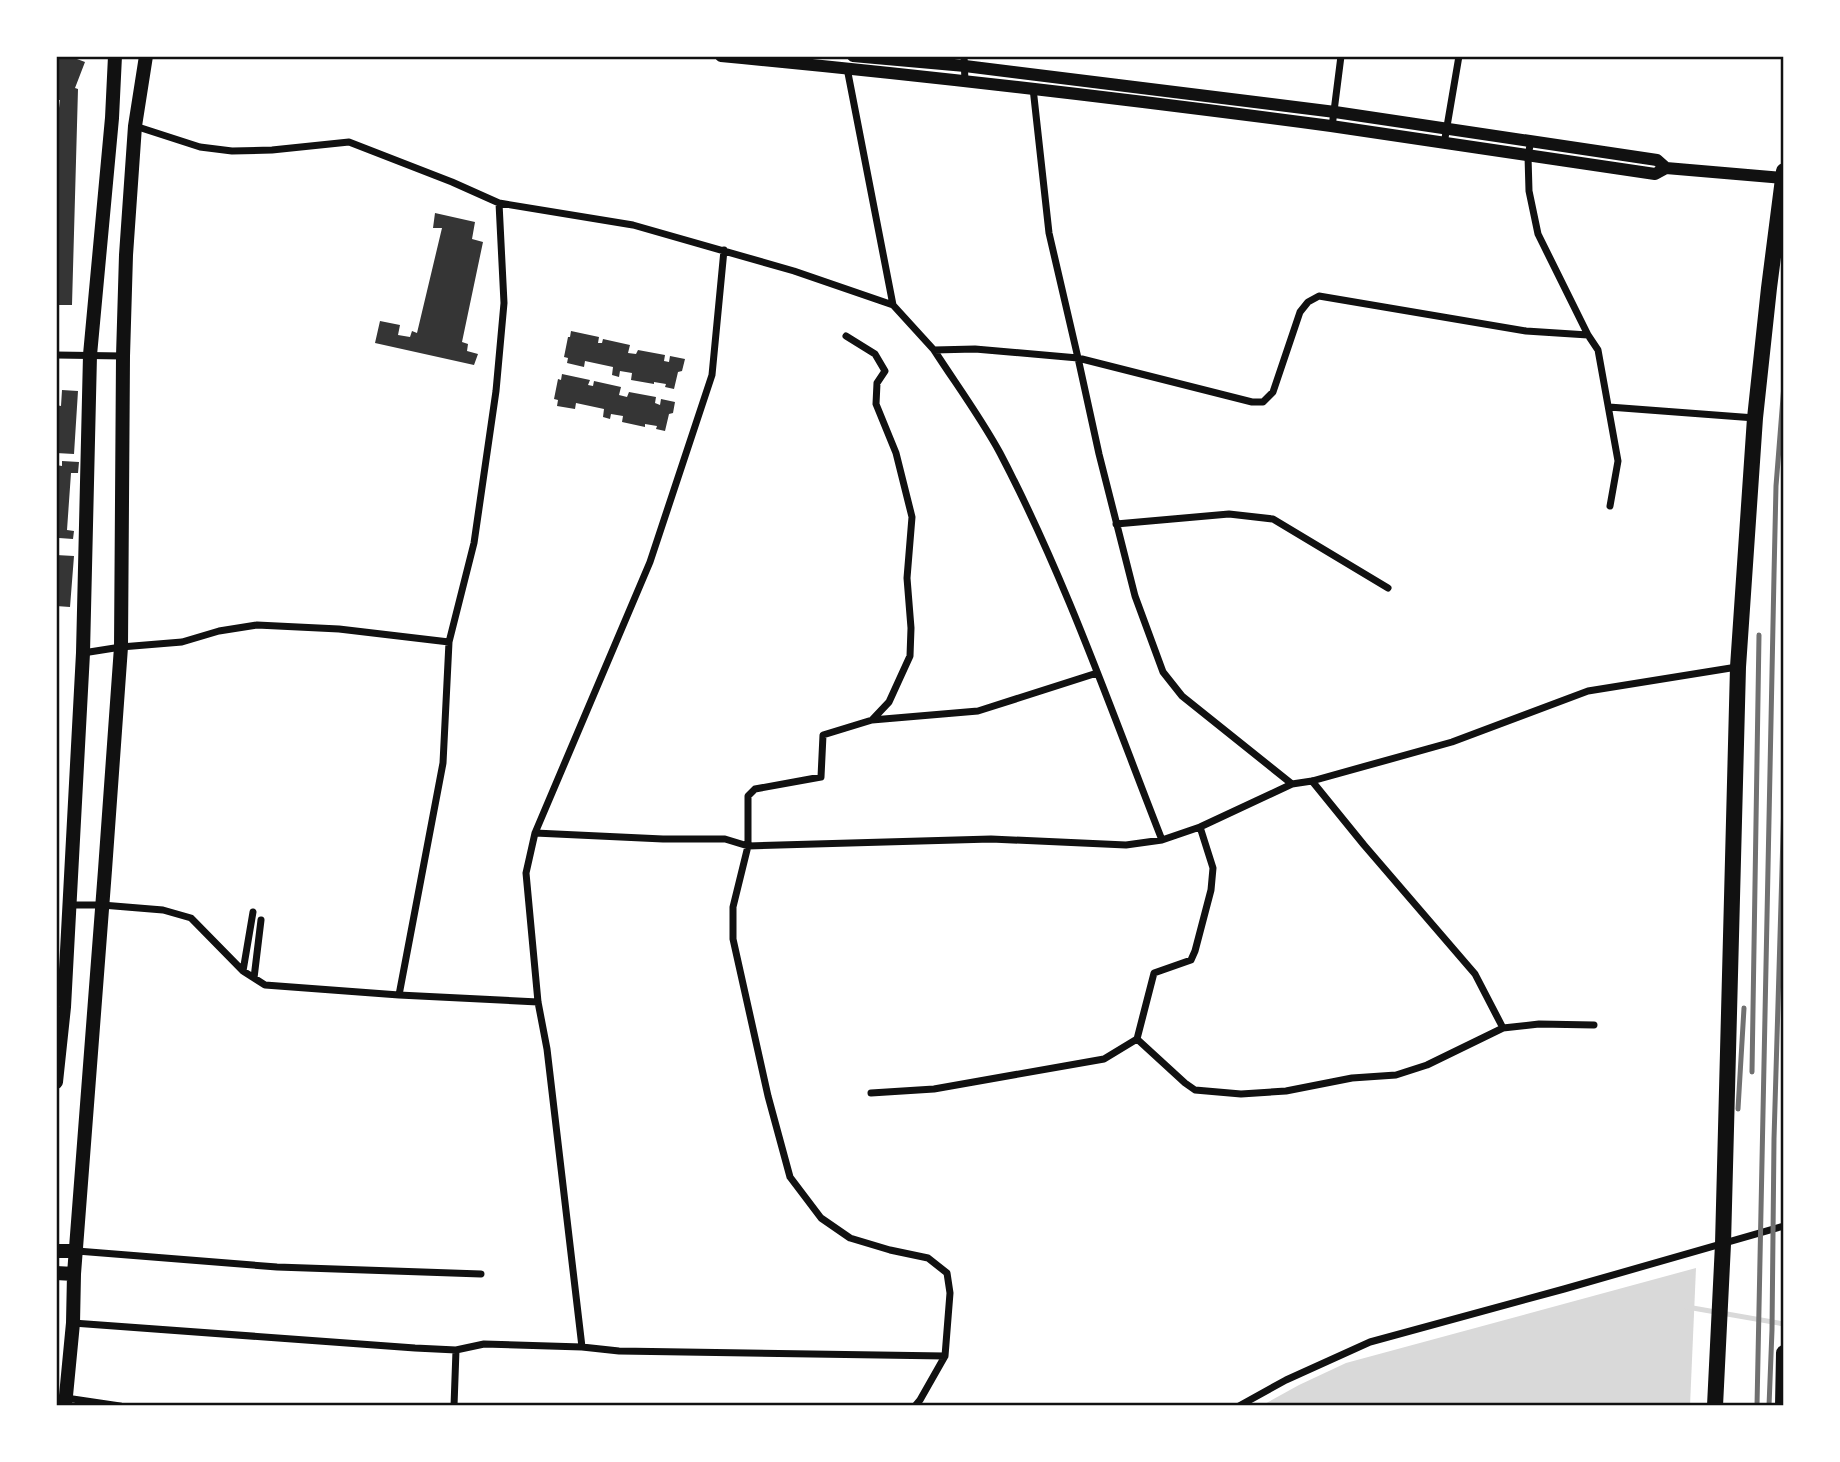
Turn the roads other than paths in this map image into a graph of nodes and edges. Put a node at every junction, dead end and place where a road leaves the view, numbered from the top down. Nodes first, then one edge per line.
1 (115, 56) edge
2 (146, 56) edge
3 (721, 56) edge
4 (1341, 56) edge
5 (1459, 56) edge
6 (783, 59) edge
7 (892, 60) junction
8 (965, 61) edge
9 (850, 62) edge
10 (893, 74) junction
11 (1033, 74) junction
12 (965, 82) junction
13 (1033, 89) junction
14 (1150, 89) junction
15 (1242, 102) junction
16 (1148, 104) junction
17 (1335, 112) junction
18 (1240, 115) junction
19 (135, 126) junction
20 (1332, 127) junction
21 (1446, 129) junction
22 (1531, 140) junction
23 (1444, 144) junction
24 (1528, 156) junction
25 (1666, 168) junction
26 (1784, 176) edge
27 (499, 203) junction
28 (724, 250) junction
29 (893, 305) junction
30 (1588, 335) junction
31 (846, 336) dead end
32 (934, 350) junction
33 (56, 355) edge
34 (90, 355) junction
35 (123, 356) junction
36 (1078, 358) junction
37 (1609, 407) junction
38 (1755, 418) junction
39 (1610, 506) dead end
40 (1116, 524) junction
41 (1388, 589) dead end
42 (449, 642) junction
43 (121, 647) junction
44 (83, 653) junction
45 (1738, 667) junction
46 (1097, 673) junction
47 (872, 720) junction
48 (1312, 781) junction
49 (1292, 784) junction
50 (1200, 827) junction
51 (535, 833) junction
52 (1161, 840) junction
53 (748, 846) junction
54 (70, 905) junction
55 (102, 905) junction
56 (253, 912) dead end
57 (261, 920) dead end
58 (243, 971) junction
59 (254, 978) junction
60 (399, 995) junction
61 (538, 1002) junction
62 (1594, 1025) dead end
63 (1503, 1028) junction
64 (1137, 1039) junction
65 (56, 1082) edge
66 (872, 1093) dead end
67 (1784, 1226) edge
68 (1722, 1248) junction
69 (56, 1251) edge
70 (76, 1251) junction
71 (56, 1273) edge
72 (74, 1274) junction
73 (481, 1274) dead end
74 (73, 1323) junction
75 (582, 1347) junction
76 (456, 1350) junction
77 (1784, 1353) edge
78 (944, 1356) junction
79 (66, 1402) edge
80 (120, 1406) edge
81 (454, 1406) edge
82 (915, 1406) edge
83 (1239, 1406) edge
84 (1715, 1406) edge
85 (1783, 1406) edge

1 - 34 main road
2 - 19 main road
3 - 6 street
4 - 17 street
5 - 21 street
6 - 9 street
7 - 8 street
7 - 9 street
7 - 10 street
8 - 11 street
8 - 12 street
9 - 10 street
9 - 29 street
10 - 12 street
11 - 13 street
11 - 14 street
12 - 13 street
13 - 16 street
13 - 36 street
14 - 15 street
14 - 16 street
15 - 17 street
15 - 18 street
16 - 18 street
17 - 20 street
17 - 21 street
18 - 20 street
19 - 27 street
19 - 35 main road
20 - 23 street
21 - 22 street
21 - 23 street
22 - 24 street
22 - 25 street
23 - 24 street
24 - 25 street
24 - 30 street
25 - 26 street
26 - 38 main road
27 - 28 street
27 - 42 street
28 - 29 street
28 - 51 street
29 - 32 street
30 - 36 street
30 - 37 street
31 - 47 street
32 - 36 street
32 - 46 street
33 - 34 street
34 - 35 street
34 - 44 main road
35 - 43 main road
36 - 40 street
37 - 38 street
37 - 39 street
38 - 45 main road
40 - 41 street
40 - 49 street
42 - 43 street
42 - 60 street
43 - 44 street
43 - 55 main road
44 - 54 main road
45 - 48 street
45 - 68 main road
46 - 47 street
46 - 52 street
47 - 53 street
48 - 49 street
48 - 63 street
49 - 50 street
50 - 52 street
50 - 64 street
51 - 53 street
51 - 61 street
52 - 53 street
53 - 78 street
54 - 55 street
54 - 65 main road
55 - 58 street
55 - 70 main road
56 - 58 street
57 - 59 street
58 - 59 street
59 - 60 street
60 - 61 street
61 - 75 street
62 - 63 street
63 - 64 street
64 - 66 street
67 - 68 street
68 - 83 street
68 - 84 main road
69 - 70 main road
70 - 72 main road
70 - 73 street
71 - 72 main road
72 - 74 main road
74 - 76 street
74 - 79 main road
75 - 76 street
75 - 78 street
76 - 81 street
77 - 85 main road
78 - 82 street
79 - 80 street

